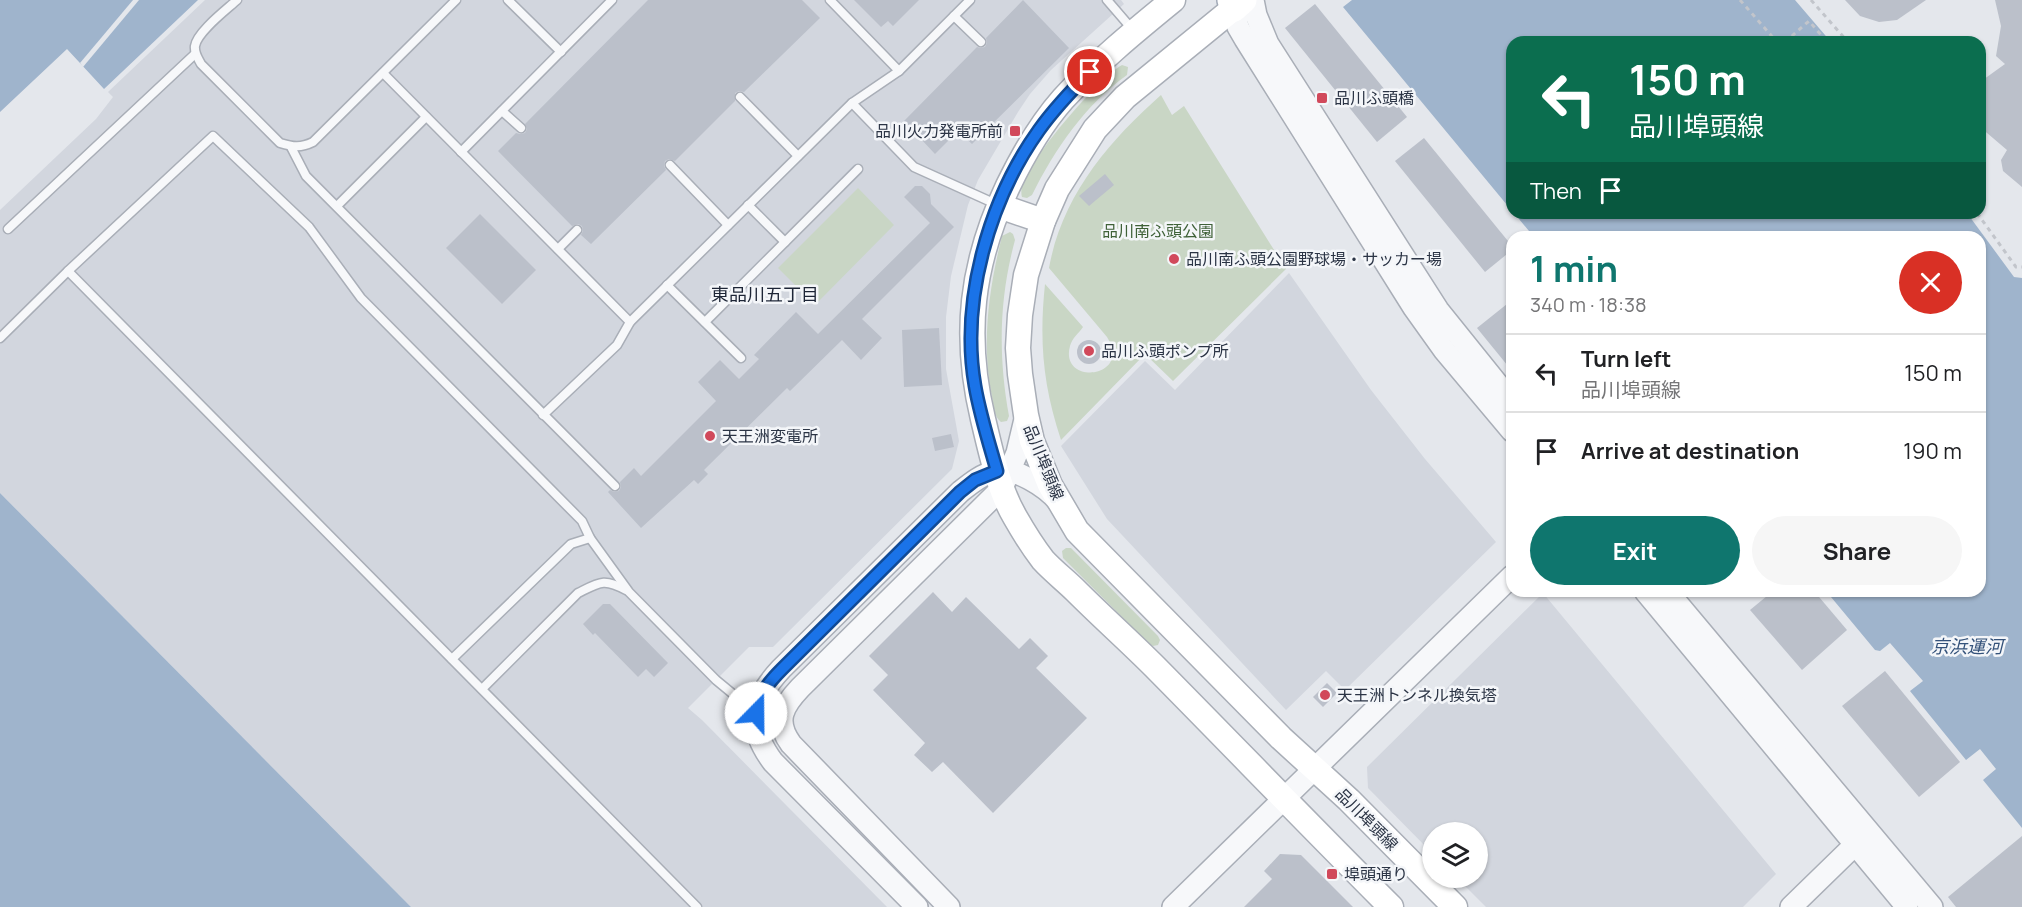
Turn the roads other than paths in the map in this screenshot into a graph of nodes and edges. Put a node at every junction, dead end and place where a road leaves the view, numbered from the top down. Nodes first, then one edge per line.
1 (237, 0) edge
2 (456, 0) edge
3 (508, 0) edge
4 (612, 0) edge
5 (830, 0) edge
6 (970, 0) edge
7 (1107, 0) edge
8 (1173, 0) edge
9 (1240, 2) edge
10 (954, 16) junction
11 (1135, 32) junction
12 (981, 42) dead end
13 (561, 52) junction
14 (195, 54) junction
15 (899, 70) junction
16 (383, 73) junction
17 (740, 96) dead end
18 (852, 103) junction
19 (502, 111) junction
20 (426, 117) junction
21 (521, 128) dead end
22 (291, 147) junction
23 (461, 152) junction
24 (798, 156) junction
25 (670, 165) dead end
26 (858, 169) dead end
27 (748, 205) junction
28 (337, 206) junction
29 (999, 206) junction
30 (1043, 221) junction
31 (728, 225) junction
32 (8, 229) dead end
33 (577, 230) dead end
34 (785, 242) junction
35 (558, 249) junction
36 (68, 271) junction
37 (667, 285) junction
38 (630, 321) junction
39 (705, 322) junction
40 (0, 338) edge
41 (741, 358) dead end
42 (1506, 395) edge
43 (543, 415) junction
44 (1026, 415) junction
45 (1506, 424) edge
46 (1003, 477) junction
47 (615, 486) dead end
48 (1063, 507) junction
49 (591, 538) junction
50 (1506, 582) edge
51 (629, 592) junction
52 (1650, 597) edge
53 (1672, 597) edge
54 (1181, 637) junction
55 (452, 659) junction
56 (1153, 665) junction
57 (482, 689) junction
58 (756, 713) junction
59 (782, 714) junction
60 (1314, 769) junction
61 (1284, 799) junction
62 (1862, 838) junction
63 (698, 907) edge
64 (916, 907) edge
65 (950, 907) edge
66 (1173, 907) edge
67 (1391, 907) edge
68 (1455, 907) edge
69 (1791, 907) edge
70 (1907, 907) edge
71 (1932, 907) edge

1 - 14 lane
2 - 16 lane
3 - 13 lane
4 - 13 lane
5 - 15 lane
6 - 10 lane
7 - 11 lane
8 - 11 main road
9 - 30 main road, 品川埠頭線
9 - 42 street
9 - 45 street
10 - 12 lane
10 - 15 lane
11 - 29 main road
13 - 19 lane
14 - 22 lane
14 - 32 lane
15 - 18 lane
16 - 20 lane
16 - 22 lane
17 - 24 lane
18 - 24 lane
18 - 29 lane
19 - 21 lane
19 - 23 lane
20 - 23 lane
20 - 28 lane
22 - 28 lane
23 - 35 lane
24 - 27 lane
25 - 31 lane
26 - 34 lane
27 - 31 lane
27 - 34 lane
28 - 43 lane
29 - 30 main road
29 - 46 main road
30 - 44 main road, 品川埠頭線
31 - 37 lane
33 - 35 lane
34 - 39 lane
35 - 38 lane
36 - 40 lane
36 - 49 lane
36 - 55 lane
37 - 38 lane
37 - 39 lane
38 - 43 lane
39 - 41 lane
43 - 47 lane
44 - 46 street
44 - 48 main road, 品川埠頭線
46 - 48 street
46 - 56 main road
46 - 58 street
46 - 59 street
48 - 54 main road, 品川埠頭線
49 - 51 lane
49 - 55 lane
50 - 60 street
51 - 57 lane
51 - 58 lane
52 - 62 street
53 - 62 street
54 - 56 main road
54 - 60 main road, 品川埠頭線
55 - 57 lane
56 - 61 main road
57 - 63 lane
58 - 59 lane
58 - 64 street
59 - 65 street
60 - 61 street
60 - 68 main road, 品川埠頭線
61 - 66 street
61 - 67 main road
62 - 69 street
62 - 70 street
62 - 71 street

